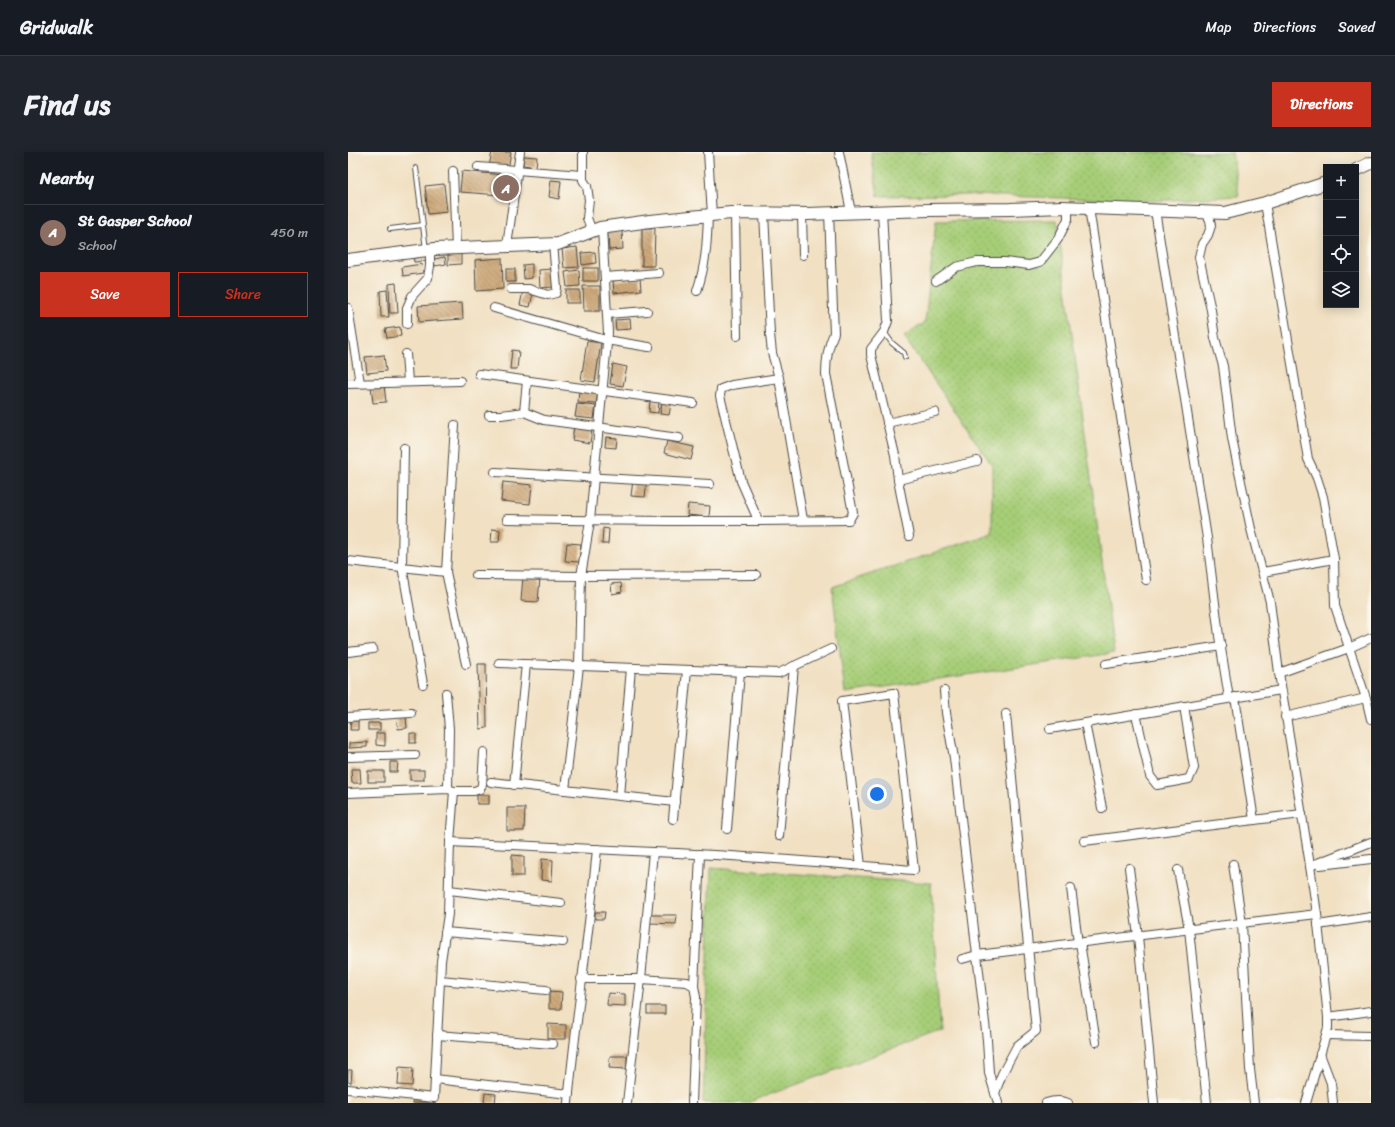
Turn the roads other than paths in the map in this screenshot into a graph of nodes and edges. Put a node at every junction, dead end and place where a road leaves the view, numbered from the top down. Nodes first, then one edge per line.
1 (520, 152) edge
2 (583, 152) edge
3 (708, 152) edge
4 (839, 152) edge
5 (1371, 163) edge
6 (478, 167) dead end
7 (416, 168) dead end
8 (1359, 169) edge
9 (517, 170) junction
10 (452, 171) dead end
11 (582, 175) junction
12 (1323, 184) edge
13 (1264, 203) junction
14 (1068, 207) junction
15 (1089, 208) junction
16 (1155, 210) junction
17 (882, 211) junction
18 (851, 212) junction
19 (1206, 212) junction
20 (735, 213) junction
21 (764, 213) junction
22 (802, 213) junction
23 (830, 213) junction
24 (710, 215) junction
25 (423, 225) junction
26 (390, 229) dead end
27 (597, 230) junction
28 (553, 244) junction
29 (507, 246) junction
30 (456, 248) junction
31 (428, 250) junction
32 (803, 255) dead end
33 (348, 260) edge
34 (659, 273) dead end
35 (605, 277) junction
36 (936, 282) dead end
37 (511, 289) dead end
38 (697, 291) dead end
39 (348, 308) edge
40 (494, 308) dead end
41 (647, 311) dead end
42 (607, 314) junction
43 (408, 324) dead end
44 (884, 332) junction
45 (737, 336) dead end
46 (606, 340) junction
47 (649, 348) dead end
48 (406, 354) dead end
49 (905, 357) dead end
50 (479, 374) dead end
51 (779, 378) junction
52 (460, 381) dead end
53 (527, 381) junction
54 (408, 382) junction
55 (360, 383) junction
56 (348, 384) edge
57 (603, 390) junction
58 (693, 403) dead end
59 (524, 412) junction
60 (935, 412) dead end
61 (489, 415) dead end
62 (887, 423) junction
63 (455, 425) dead end
64 (600, 428) junction
65 (679, 438) dead end
66 (404, 448) dead end
67 (977, 461) dead end
68 (496, 472) dead end
69 (594, 477) junction
70 (898, 480) junction
71 (710, 484) dead end
72 (507, 519) dead end
73 (758, 520) junction
74 (804, 520) junction
75 (590, 521) junction
76 (909, 536) dead end
77 (1334, 559) junction
78 (348, 561) edge
79 (402, 566) junction
80 (446, 572) junction
81 (1263, 572) junction
82 (476, 575) dead end
83 (756, 575) dead end
84 (581, 576) junction
85 (1146, 580) dead end
86 (1371, 638) edge
87 (1220, 646) junction
88 (1349, 648) junction
89 (831, 649) dead end
90 (373, 650) dead end
91 (348, 652) edge
92 (499, 663) dead end
93 (466, 664) dead end
94 (526, 664) junction
95 (1106, 664) dead end
96 (579, 666) junction
97 (794, 666) junction
98 (631, 668) junction
99 (687, 670) junction
100 (740, 672) junction
101 (1279, 673) junction
102 (423, 684) dead end
103 (1282, 690) junction
104 (944, 691) dead end
105 (446, 693) dead end
106 (1232, 698) junction
107 (1366, 698) junction
108 (1184, 706) junction
109 (411, 713) dead end
110 (1006, 714) dead end
111 (1136, 714) junction
112 (348, 717) edge
113 (1286, 717) junction
114 (1371, 719) edge
115 (1085, 723) junction
116 (1050, 729) dead end
117 (484, 752) dead end
118 (415, 755) dead end
119 (348, 757) edge
120 (491, 782) dead end
121 (514, 785) junction
122 (451, 790) junction
123 (565, 790) junction
124 (348, 794) edge
125 (620, 796) junction
126 (674, 802) junction
127 (1102, 808) dead end
128 (1302, 814) junction
129 (673, 819) dead end
130 (1254, 820) junction
131 (727, 829) dead end
132 (779, 836) dead end
133 (1084, 841) dead end
134 (450, 842) junction
135 (1371, 842) edge
136 (596, 849) junction
137 (653, 852) junction
138 (700, 854) junction
139 (1371, 859) edge
140 (1233, 864) dead end
141 (861, 866) junction
142 (1310, 866) junction
143 (1129, 868) dead end
144 (1178, 870) dead end
145 (1070, 888) dead end
146 (449, 890) junction
147 (561, 903) dead end
148 (1317, 914) junction
149 (1371, 917) edge
150 (1242, 924) junction
151 (1318, 925) junction
152 (1189, 930) junction
153 (445, 932) junction
154 (1138, 936) junction
155 (563, 942) dead end
156 (1079, 943) junction
157 (1028, 949) junction
158 (977, 955) junction
159 (962, 959) dead end
160 (581, 979) junction
161 (641, 979) junction
162 (440, 980) junction
163 (694, 986) junction
164 (546, 990) dead end
165 (1371, 1011) edge
166 (1328, 1017) junction
167 (437, 1035) junction
168 (1326, 1035) junction
169 (1371, 1036) edge
170 (1096, 1042) dead end
171 (553, 1044) dead end
172 (1320, 1054) junction
173 (435, 1079) junction
174 (348, 1090) edge
175 (569, 1094) junction
176 (995, 1094) junction
177 (434, 1100) edge
178 (568, 1103) edge
179 (627, 1103) edge
180 (692, 1103) edge
181 (998, 1103) edge
182 (1046, 1103) edge
183 (1068, 1103) edge
184 (1154, 1103) edge
185 (1207, 1103) edge
186 (1254, 1103) edge
187 (1306, 1103) edge
188 (1332, 1103) edge

1 - 9 street
2 - 11 street
3 - 24 street
4 - 18 street
5 - 8 street
6 - 9 street
7 - 25 lane
9 - 11 street
9 - 29 street
10 - 30 street
11 - 27 street
12 - 13 street
13 - 19 street
13 - 77 street
14 - 15 street
14 - 17 street
14 - 36 street
15 - 16 street
15 - 85 street
16 - 19 street
16 - 87 street
17 - 18 street
17 - 44 street
18 - 23 street
19 - 81 street
20 - 21 street
20 - 24 street
20 - 45 street
21 - 22 street
21 - 51 street
22 - 23 street
22 - 32 street
23 - 74 street
24 - 27 street
24 - 38 street
25 - 26 lane
25 - 31 lane
27 - 28 street
27 - 35 street
28 - 29 street
28 - 37 street
29 - 30 street
30 - 31 street
31 - 33 street
31 - 43 street
34 - 35 street
35 - 42 street
39 - 55 street
40 - 46 street
41 - 42 street
42 - 46 street
44 - 49 lane
44 - 62 street
46 - 47 street
46 - 57 street
48 - 54 street
50 - 53 street
51 - 73 street
51 - 74 street
52 - 54 street
53 - 57 street
53 - 59 street
54 - 55 street
55 - 56 street
57 - 58 street
57 - 64 street
59 - 61 street
59 - 64 street
60 - 62 street
62 - 70 street
63 - 80 street
64 - 65 street
64 - 69 street
66 - 79 street
67 - 70 street
68 - 69 street
69 - 71 street
69 - 75 street
70 - 76 street
72 - 75 street
73 - 74 street
73 - 75 street
75 - 84 street
77 - 81 street
77 - 88 street
78 - 79 street
79 - 80 street
79 - 102 street
80 - 93 street
81 - 101 street
82 - 84 street
83 - 84 street
84 - 96 street
86 - 88 street
87 - 95 street
87 - 106 street
88 - 101 street
88 - 107 street
89 - 97 street
90 - 91 street
92 - 94 street
94 - 96 street
94 - 121 street
96 - 98 street
96 - 123 street
97 - 100 street
97 - 132 street
98 - 99 street
98 - 125 street
99 - 100 street
99 - 126 street
100 - 131 street
101 - 103 street
103 - 106 street
103 - 113 street
104 - 158 street
105 - 122 street
106 - 108 street
106 - 130 street
107 - 113 street
107 - 114 street
108 - 111 street
108 - 111 street
109 - 112 street
110 - 157 street
111 - 115 street
113 - 128 street
115 - 116 street
115 - 127 street
117 - 122 street
118 - 119 street
120 - 121 street
121 - 123 street
122 - 124 street
122 - 134 street
123 - 125 street
125 - 126 street
126 - 129 street
128 - 130 street
128 - 142 street
130 - 133 street
134 - 136 street
134 - 146 street
135 - 142 street
136 - 137 street
136 - 160 street
137 - 138 street
137 - 161 street
138 - 141 street
138 - 163 street
139 - 142 street
140 - 150 street
141 - 141 street
142 - 148 street
143 - 154 street
144 - 152 street
145 - 156 street
146 - 147 street
146 - 153 street
148 - 150 street
148 - 151 street
149 - 151 street
150 - 152 street
150 - 186 street
151 - 166 street
152 - 154 street
152 - 185 street
153 - 155 street
153 - 162 street
154 - 156 street
154 - 184 street
156 - 157 street
156 - 170 street
157 - 158 street
157 - 176 street
158 - 159 street
158 - 176 street
160 - 161 street
160 - 175 street
161 - 163 street
161 - 179 street
162 - 164 street
162 - 167 street
163 - 180 street
165 - 166 street
166 - 168 street
167 - 171 street
167 - 173 street
168 - 169 street
168 - 172 street
172 - 187 street
172 - 188 street
173 - 175 street
173 - 177 street
174 - 177 street
175 - 178 street
176 - 181 street
182 - 183 street

